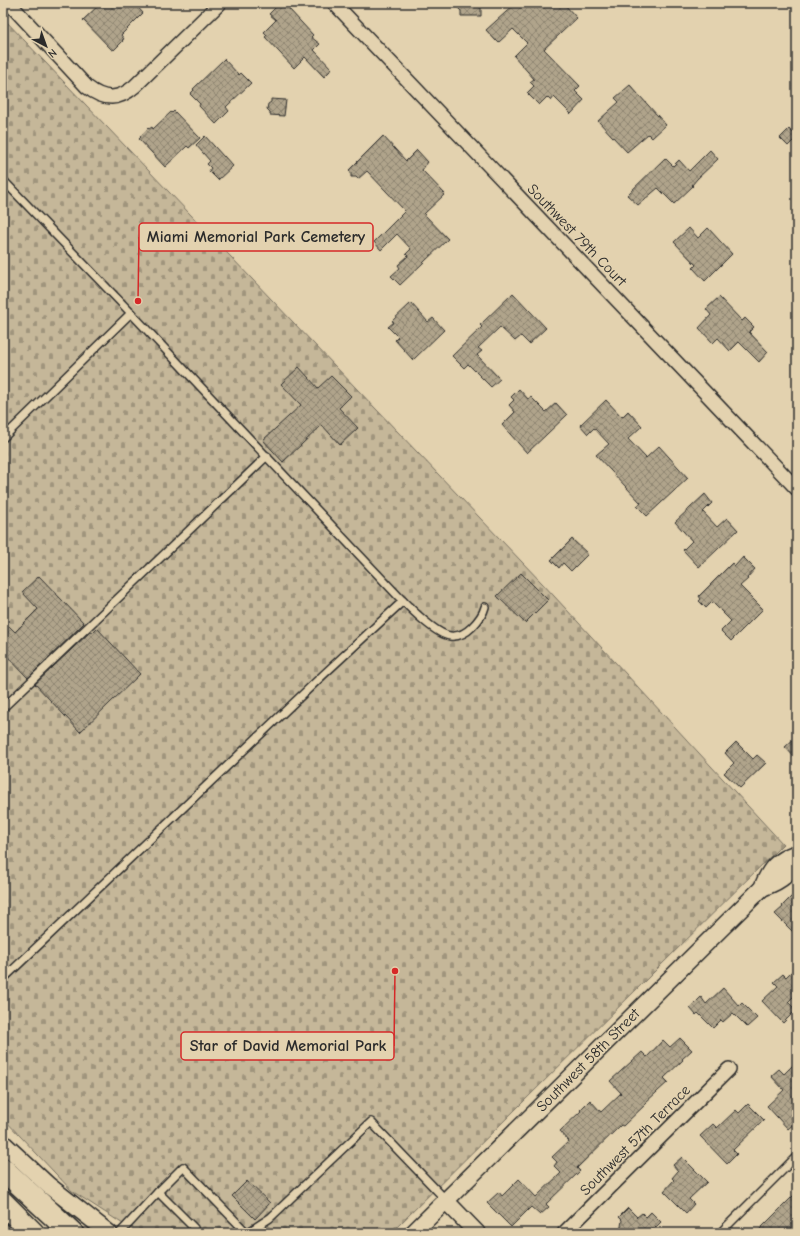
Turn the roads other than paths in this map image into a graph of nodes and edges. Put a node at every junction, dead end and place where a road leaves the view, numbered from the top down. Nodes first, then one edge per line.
1 (9, 3) edge
2 (220, 3) edge
3 (334, 3) edge
4 (3, 180) edge
5 (131, 313) junction
6 (3, 438) edge
7 (266, 456) junction
8 (797, 489) edge
9 (403, 601) junction
10 (485, 607) dead end
11 (3, 708) edge
12 (797, 853) edge
13 (3, 979) edge
14 (729, 1069) dead end
15 (3, 1143) edge
16 (797, 1156) edge
17 (3, 1169) edge
18 (158, 1192) junction
19 (446, 1200) junction
20 (3, 1203) edge
21 (194, 1228) dead end
22 (33, 1233) edge
23 (72, 1233) edge
24 (109, 1233) edge
25 (120, 1233) edge
26 (247, 1233) edge
27 (413, 1233) edge
28 (477, 1233) edge
29 (564, 1233) edge
30 (720, 1233) edge

1 - 2 street
3 - 8 street, Southwest 79th Court
4 - 5 lane
5 - 6 lane
5 - 7 lane
7 - 9 lane
7 - 11 lane
9 - 10 lane
9 - 13 lane
12 - 19 street, Southwest 58th Street
14 - 29 street, Southwest 57th Terrace
15 - 24 street
16 - 30 lane
17 - 23 highway
18 - 21 lane
18 - 25 lane
18 - 26 lane
19 - 26 lane
19 - 27 street, Southwest 58th Street
19 - 28 street
20 - 22 highway

